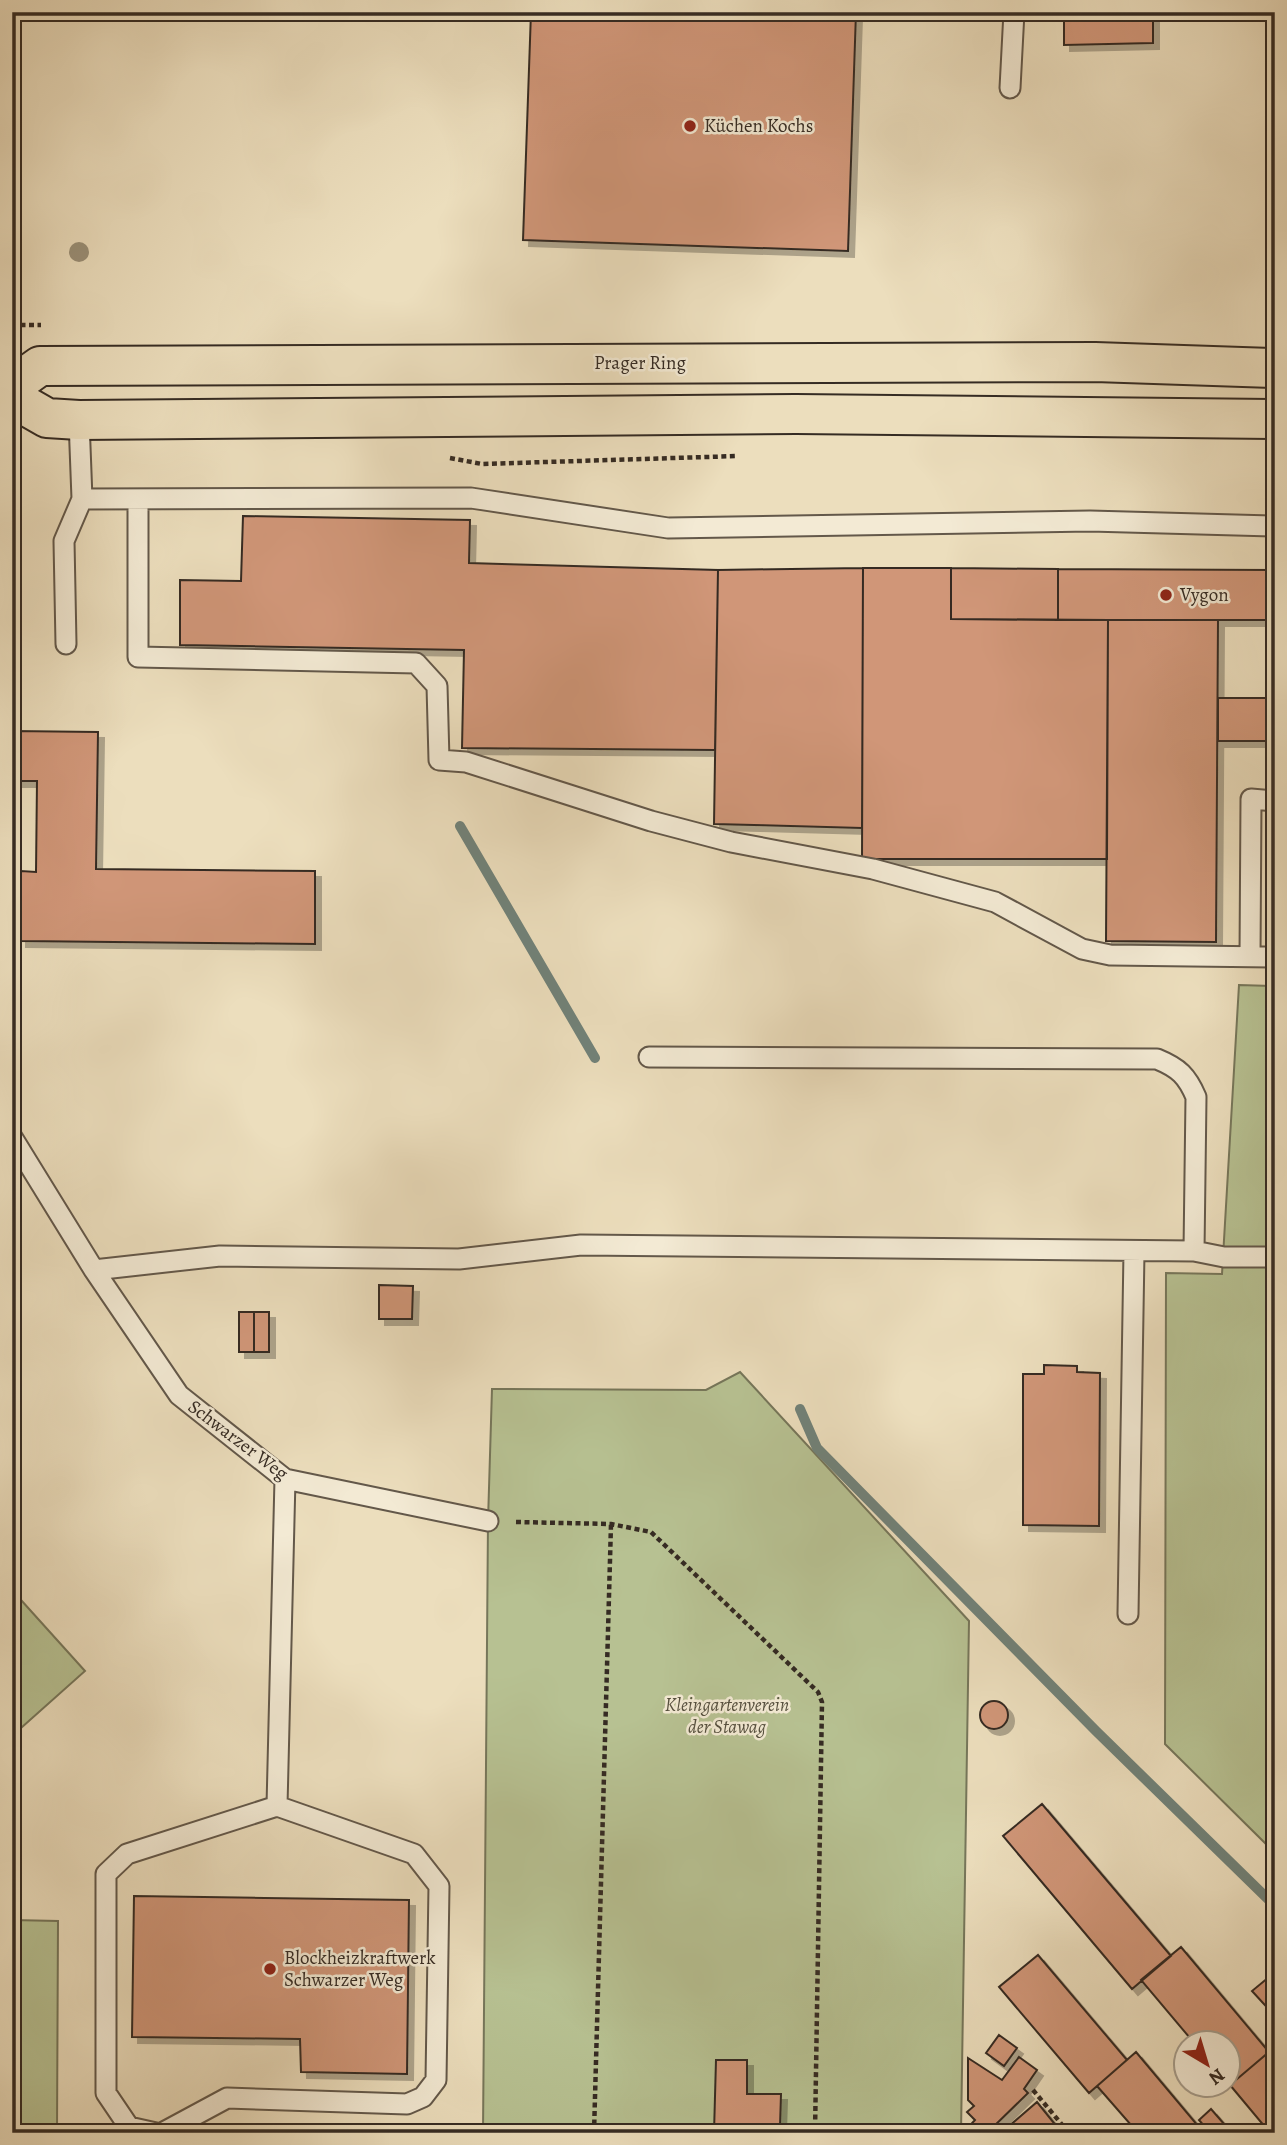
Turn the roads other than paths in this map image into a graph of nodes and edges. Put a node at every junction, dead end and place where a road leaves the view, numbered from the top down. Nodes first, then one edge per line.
1 (1014, 12) edge
2 (1010, 88) dead end
3 (1275, 369) edge
4 (12, 386) edge
5 (12, 398) edge
6 (1275, 419) edge
7 (79, 420) junction
8 (82, 499) junction
9 (138, 499) junction
10 (1275, 526) edge
11 (66, 644) dead end
12 (1275, 801) edge
13 (1250, 956) junction
14 (1275, 957) edge
15 (649, 1057) dead end
16 (12, 1137) edge
17 (1194, 1251) junction
18 (1134, 1252) junction
19 (1275, 1257) edge
20 (94, 1270) junction
21 (285, 1479) junction
22 (488, 1521) road end
23 (1128, 1614) dead end
24 (277, 1806) junction
25 (156, 2133) edge
26 (162, 2133) edge

1 - 2 lane
3 - 4 main road, Prager Ring
5 - 7 main road
6 - 7 main road
7 - 8 lane
8 - 9 lane
8 - 11 lane
9 - 10 lane
9 - 13 lane
12 - 13 lane
13 - 14 lane
15 - 17 lane
16 - 20 lane, Schwarzer Weg
17 - 18 lane
17 - 19 lane
18 - 20 lane
18 - 23 lane
20 - 21 lane, Schwarzer Weg
21 - 22 lane, Schwarzer Weg
21 - 24 lane
24 - 25 lane
24 - 26 lane

